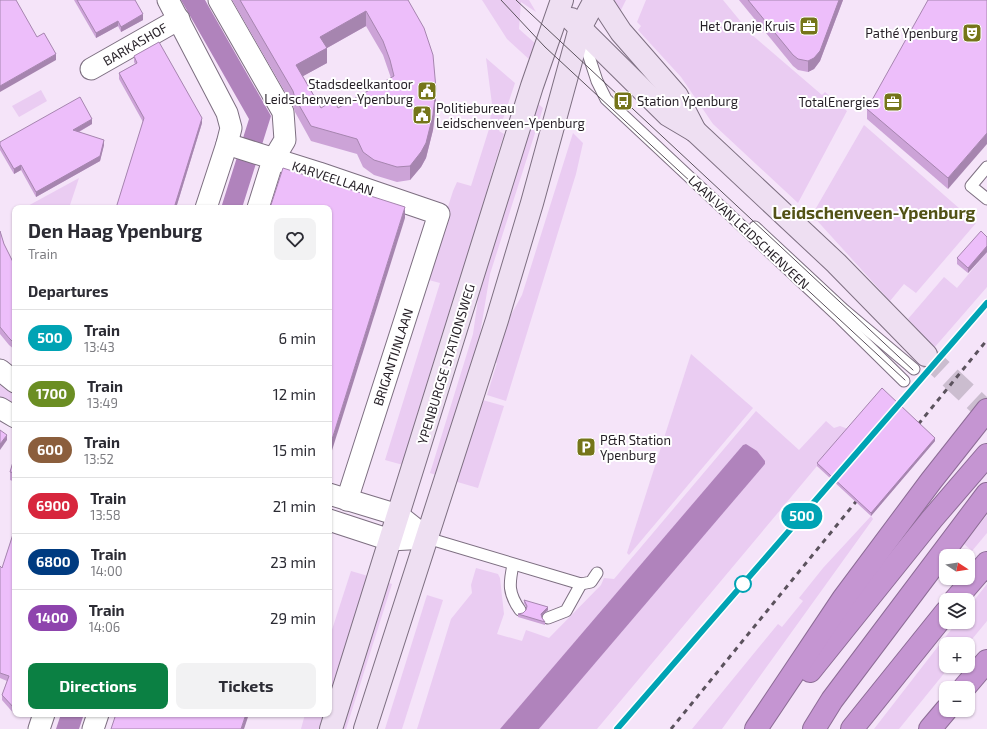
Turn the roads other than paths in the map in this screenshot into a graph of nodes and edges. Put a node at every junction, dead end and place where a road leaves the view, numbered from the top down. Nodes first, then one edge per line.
1 (168, 0) edge
2 (219, 0) edge
3 (595, 0) edge
4 (600, 0) edge
5 (559, 2) edge
6 (179, 18) junction
7 (580, 28) junction
8 (91, 69) dead end
9 (597, 81) junction
10 (696, 131) junction
11 (232, 146) junction
12 (267, 157) junction
13 (987, 167) edge
14 (987, 200) edge
15 (207, 205) edge
16 (259, 205) edge
17 (439, 214) joint
18 (920, 362) joint
19 (0, 370) edge
20 (12, 380) edge
21 (904, 381) dead end
22 (0, 408) edge
23 (987, 410) edge
24 (12, 415) edge
25 (987, 455) edge
26 (987, 494) edge
27 (338, 497) edge
28 (398, 515) junction
29 (332, 521) edge
30 (427, 538) junction
31 (390, 540) junction
32 (987, 563) edge
33 (513, 565) junction
34 (597, 573) dead end
35 (581, 584) junction
36 (962, 593) edge
37 (520, 610) dead end
38 (548, 618) dead end
39 (939, 621) edge
40 (987, 660) edge
41 (970, 681) edge
42 (43, 717) edge
43 (97, 717) edge
44 (940, 717) edge
45 (39, 729) edge
46 (94, 729) edge
47 (331, 729) edge
48 (366, 729) edge
49 (756, 729) edge
50 (764, 729) edge
51 (814, 729) edge
52 (852, 729) edge
53 (930, 729) edge

1 - 6 street
2 - 12 street
3 - 7 main road
4 - 10 main road, LAAN VAN LEIDSCHENVEEN
5 - 7 main road, LAAN VAN LEIDSCHENVEEN
5 - 28 main road, YPENBURGSE STATIONSWEG
6 - 8 street, BARKASHOF
6 - 11 street
7 - 9 lane, LAAN VAN LEIDSCHENVEEN
7 - 10 main road, LAAN VAN LEIDSCHENVEEN
7 - 30 main road
9 - 18 lane, LAAN VAN LEIDSCHENVEEN
9 - 21 lane, LAAN VAN LEIDSCHENVEEN
10 - 18 main road, LAAN VAN LEIDSCHENVEEN
11 - 12 street, KARVEELLAAN
11 - 15 street
12 - 16 street
12 - 17 street, KARVEELLAAN
13 - 14 lane
17 - 27 street, BRIGANTIJNLAAN
19 - 20 street
22 - 24 street
23 - 49 highway
25 - 50 highway
26 - 51 highway
27 - 28 street
28 - 30 street
28 - 31 main road, YPENBURGSE STATIONSWEG
29 - 31 street
30 - 31 street
30 - 33 lane
30 - 48 main road
31 - 47 main road, YPENBURGSE STATIONSWEG
32 - 36 highway
33 - 35 lane
33 - 37 lane
34 - 35 lane
35 - 38 lane
39 - 52 highway
40 - 41 highway
42 - 45 street
43 - 46 street
44 - 53 highway

